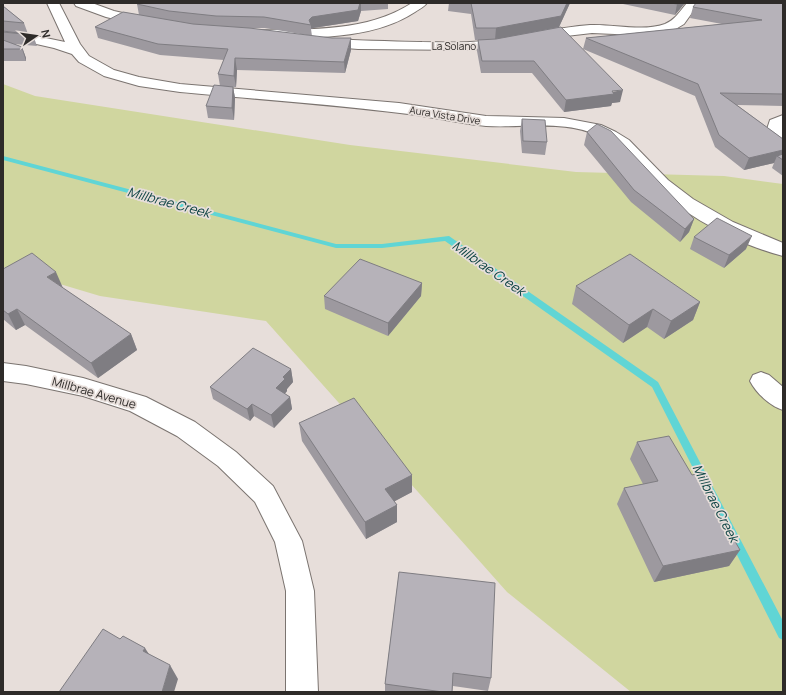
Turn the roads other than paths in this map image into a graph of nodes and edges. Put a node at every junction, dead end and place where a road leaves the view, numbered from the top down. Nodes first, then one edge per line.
1 (53, 3) edge
2 (80, 3) edge
3 (421, 3) edge
4 (693, 3) edge
5 (155, 24) edge
6 (3, 37) edge
7 (77, 50) junction
8 (783, 120) edge
9 (783, 134) edge
10 (783, 250) edge
11 (3, 372) edge
12 (760, 381) dead end
13 (783, 401) edge
14 (302, 692) edge

1 - 7 street
2 - 5 street
3 - 4 street, La Solano
6 - 7 street
7 - 10 street, Aura Vista Drive
8 - 9 street
11 - 14 street, Millbrae Avenue
12 - 13 street

